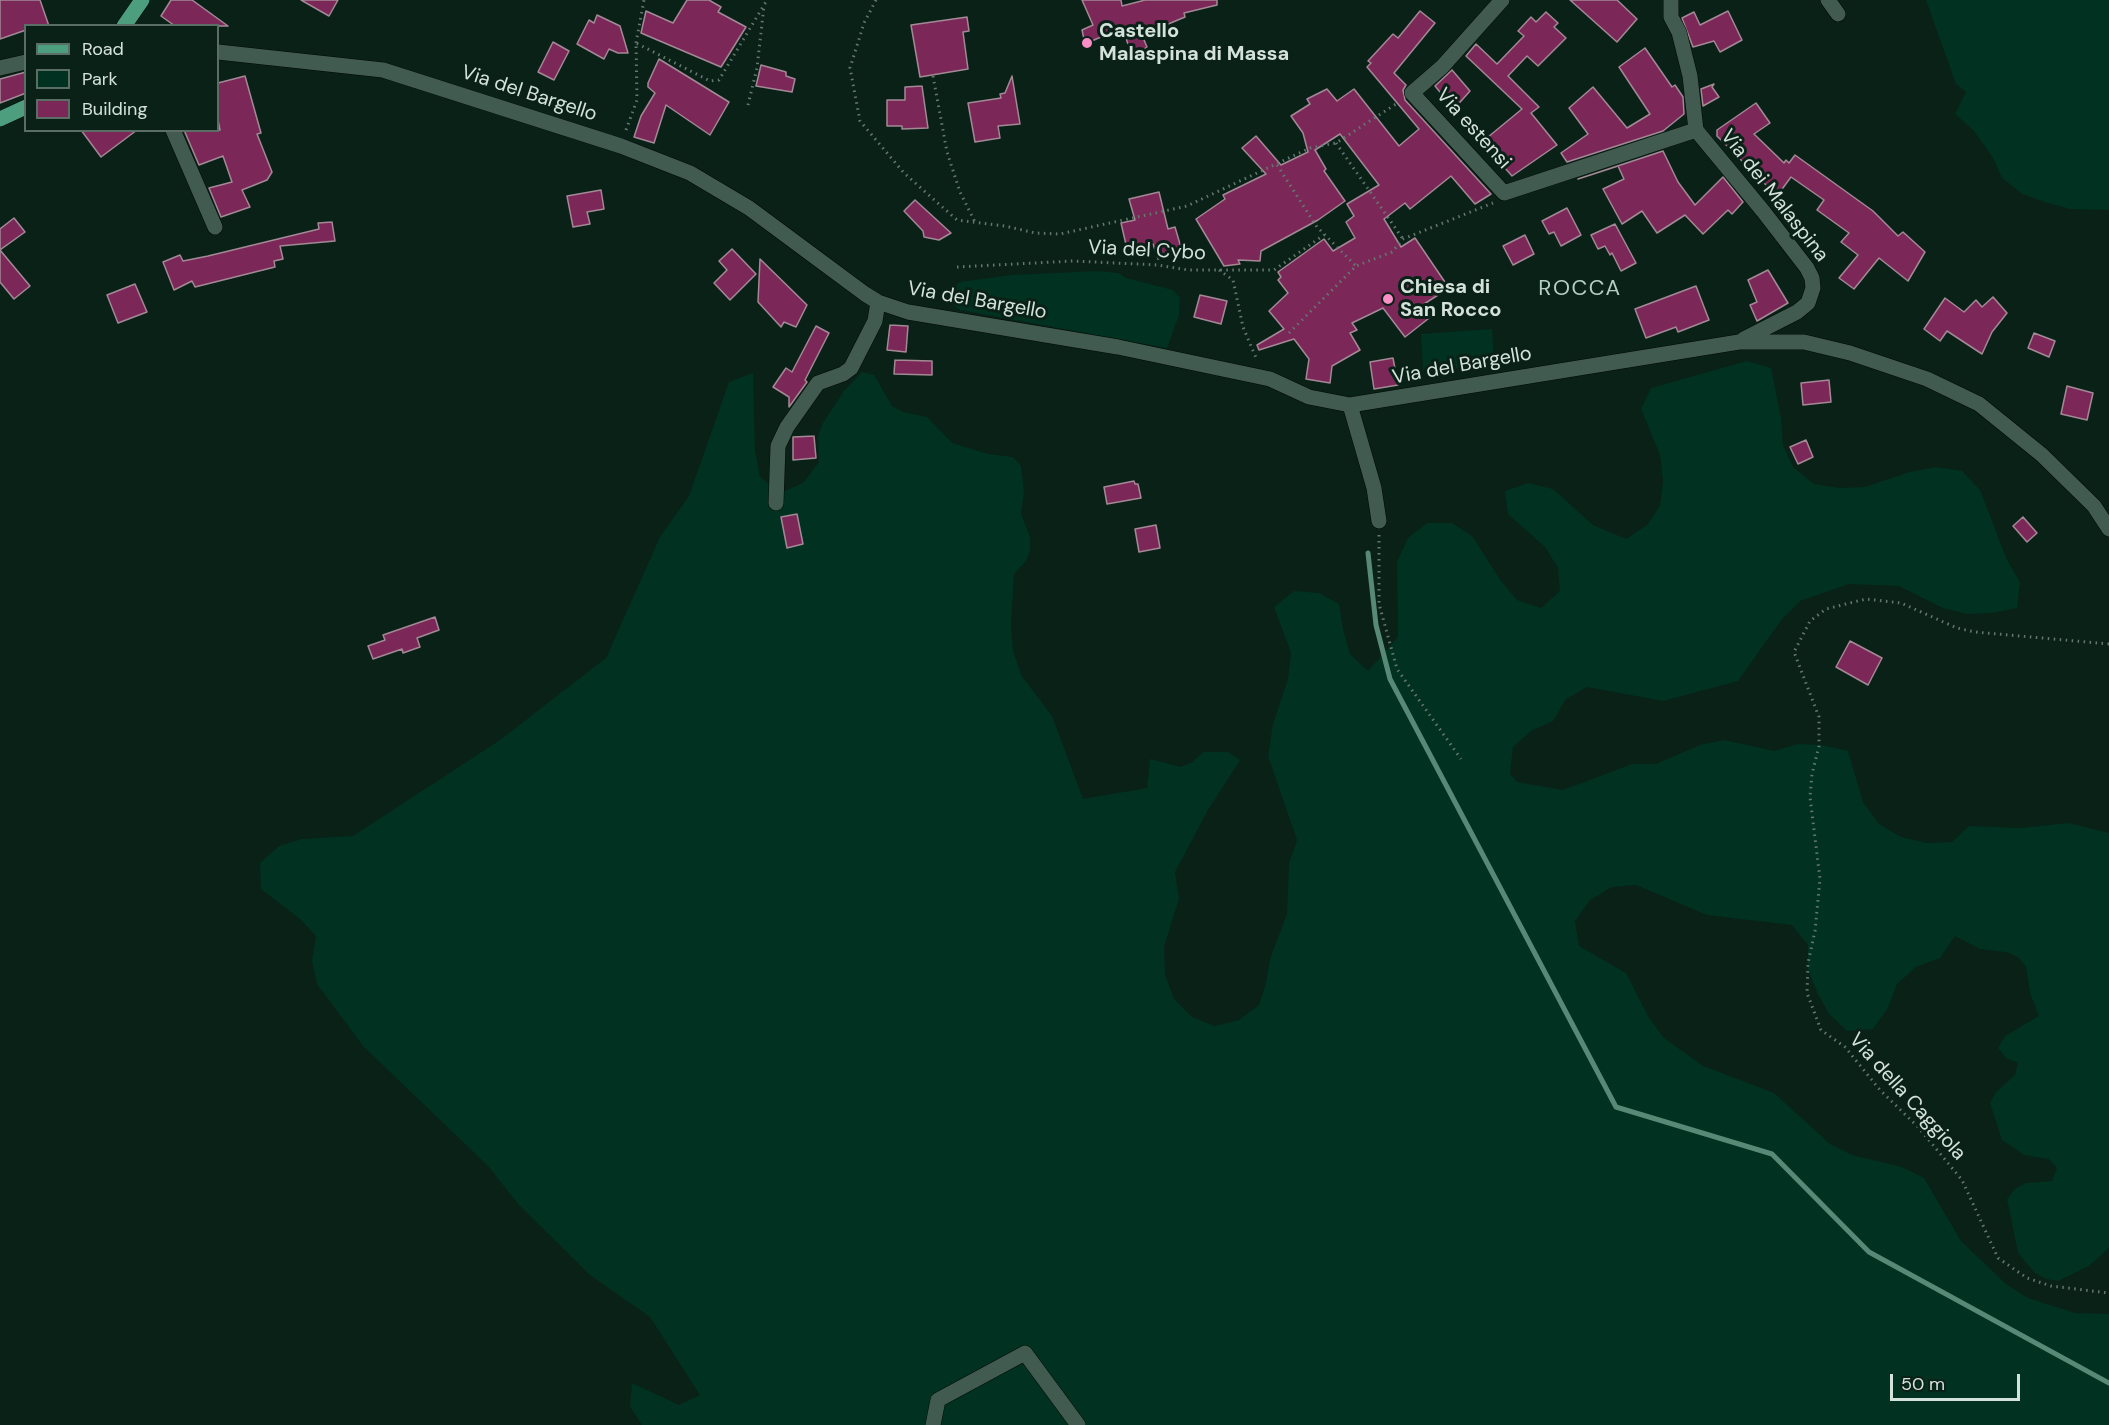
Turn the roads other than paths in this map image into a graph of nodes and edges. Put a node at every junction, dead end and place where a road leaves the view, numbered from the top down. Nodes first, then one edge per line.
1 (142, 0) edge
2 (1502, 0) edge
3 (1671, 0) edge
4 (1828, 0) edge
5 (1838, 14) dead end
6 (124, 24) edge
7 (219, 52) edge
8 (24, 62) edge
9 (0, 68) edge
10 (24, 108) edge
11 (0, 119) edge
12 (1696, 130) junction
13 (174, 132) edge
14 (1504, 193) joint
15 (216, 227) dead end
16 (878, 302) junction
17 (1738, 342) junction
18 (1350, 405) junction
19 (776, 503) dead end
20 (1379, 521) road end
21 (2109, 529) edge
22 (933, 1425) edge
23 (1078, 1425) edge

1 - 6 main road
2 - 14 street, Via estensi
3 - 12 street
4 - 5 street
7 - 16 street, Via del Bargello
8 - 9 street
10 - 11 main road
12 - 14 street, Via dei Malaspina
12 - 17 street, Via dei Malaspina
13 - 15 street
16 - 18 street, Via del Bargello
16 - 19 street
17 - 18 street, Via del Bargello
17 - 21 street
18 - 20 street
22 - 23 street

